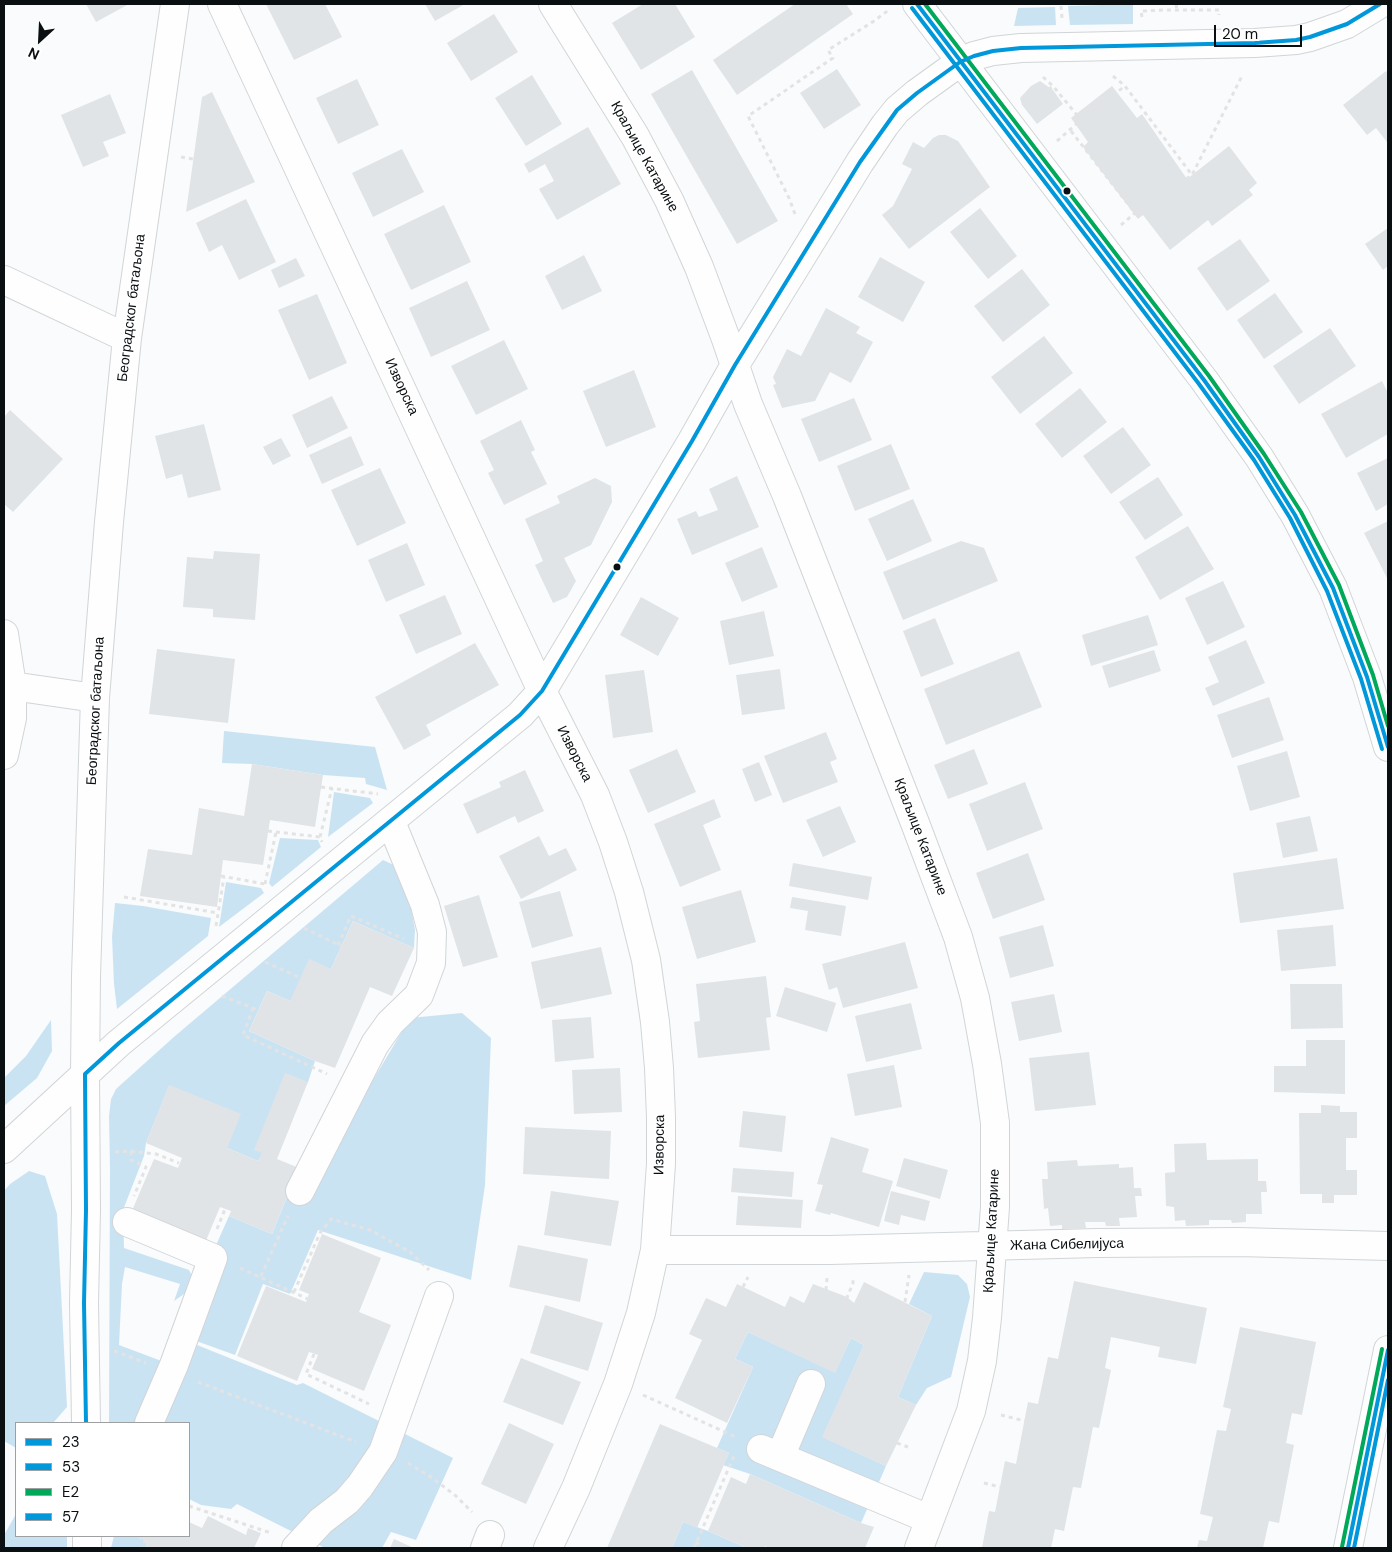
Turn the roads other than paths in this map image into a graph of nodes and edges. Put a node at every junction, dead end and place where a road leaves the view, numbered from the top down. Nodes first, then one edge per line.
1 (175, 4) edge
2 (222, 4) edge
3 (553, 4) edge
4 (1380, 4) edge
5 (905, 5) edge
6 (1388, 14) edge
7 (960, 62) junction
8 (4, 280) edge
9 (127, 338) junction
10 (735, 365) junction
11 (4, 634) edge
12 (12, 686) junction
13 (542, 691) junction
14 (95, 698) junction
15 (1388, 747) edge
16 (4, 755) edge
17 (391, 822) junction
18 (85, 1074) junction
19 (4, 1149) edge
20 (300, 1190) road end
21 (127, 1222) dead end
22 (993, 1246) junction
23 (1388, 1246) edge
24 (655, 1250) junction
25 (439, 1296) road end
26 (1388, 1350) edge
27 (811, 1384) road end
28 (86, 1422) edge
29 (149, 1422) edge
30 (930, 1518) junction
31 (299, 1546) edge
32 (548, 1548) edge
33 (918, 1548) edge
34 (1348, 1548) edge

1 - 9 street, Београдског батаљона
2 - 13 street, Изворска
3 - 10 street, Краљице Катарине
4 - 6 street
4 - 7 street
5 - 7 street
7 - 10 street
7 - 15 street
8 - 9 street
9 - 14 street, Београдског батаљона
10 - 13 street
10 - 22 street, Краљице Катарине
11 - 12 street
12 - 14 street
12 - 16 street
13 - 17 street
13 - 24 street, Изворска
14 - 18 street, Београдског батаљона
17 - 18 street
17 - 20 street
18 - 19 street
18 - 28 street, Београдског батаљона
21 - 29 street
22 - 23 street, Жана Сибелијуса
22 - 24 street, Жана Сибелијуса
22 - 30 street, Краљице Катарине
24 - 32 street, Изворска
25 - 31 street
26 - 34 street
27 - 30 street
30 - 33 street, Краљице Катарине

